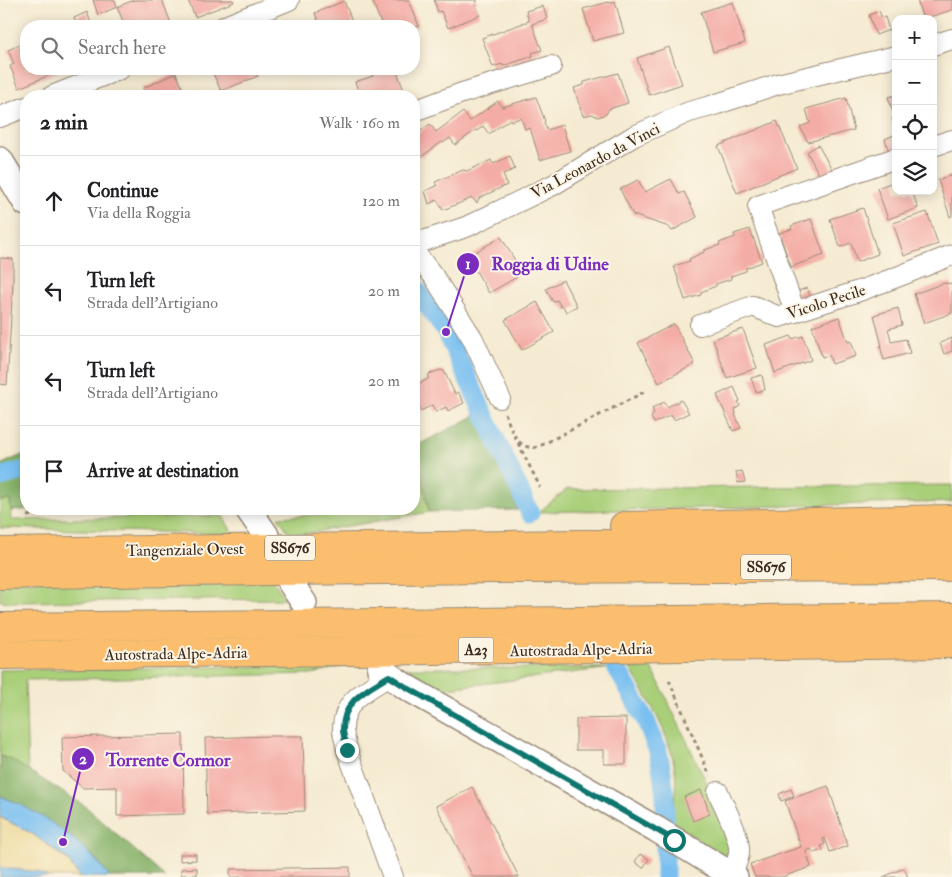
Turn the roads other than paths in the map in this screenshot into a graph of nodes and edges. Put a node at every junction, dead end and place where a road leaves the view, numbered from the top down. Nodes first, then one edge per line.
1 (289, 0) edge
2 (239, 20) edge
3 (952, 39) edge
4 (937, 44) edge
5 (892, 57) edge
6 (551, 66) dead end
7 (105, 75) edge
8 (67, 90) edge
9 (20, 109) edge
10 (420, 109) edge
11 (0, 117) edge
12 (952, 140) edge
13 (937, 145) edge
14 (892, 159) edge
15 (0, 160) edge
16 (20, 192) edge
17 (420, 242) edge
18 (952, 255) edge
19 (420, 259) edge
20 (795, 312) junction
21 (700, 325) dead end
22 (500, 398) road end
23 (252, 515) edge
24 (952, 519) edge
25 (266, 535) dead end
26 (952, 545) edge
27 (330, 547) junction
28 (0, 552) edge
29 (580, 556) junction
30 (952, 567) edge
31 (0, 575) edge
32 (290, 582) dead end
33 (304, 603) dead end
34 (952, 617) edge
35 (0, 627) edge
36 (952, 644) edge
37 (0, 655) edge
38 (384, 673) joint
39 (718, 792) road end
40 (733, 876) edge
41 (393, 877) edge

1 - 2 street
3 - 4 street
5 - 17 street, Via Leonardo da Vinci
6 - 10 street
7 - 8 street
9 - 11 street
12 - 13 street
14 - 20 street
15 - 16 street
18 - 20 street, Vicolo Pecile
19 - 22 street
20 - 21 street, Vicolo Pecile
23 - 25 street
24 - 27 highway
26 - 29 highway, SS676
27 - 28 highway, Tangenziale Ovest / SS676
27 - 29 highway, Tangenziale Ovest / SS676
29 - 30 highway, SS676
29 - 31 highway, Tangenziale Ovest / SS676
32 - 33 street
34 - 35 highway, Autostrada Alpe-Adria / A23
36 - 37 highway, Autostrada Alpe-Adria / A23
38 - 40 street
38 - 41 street
39 - 40 street

